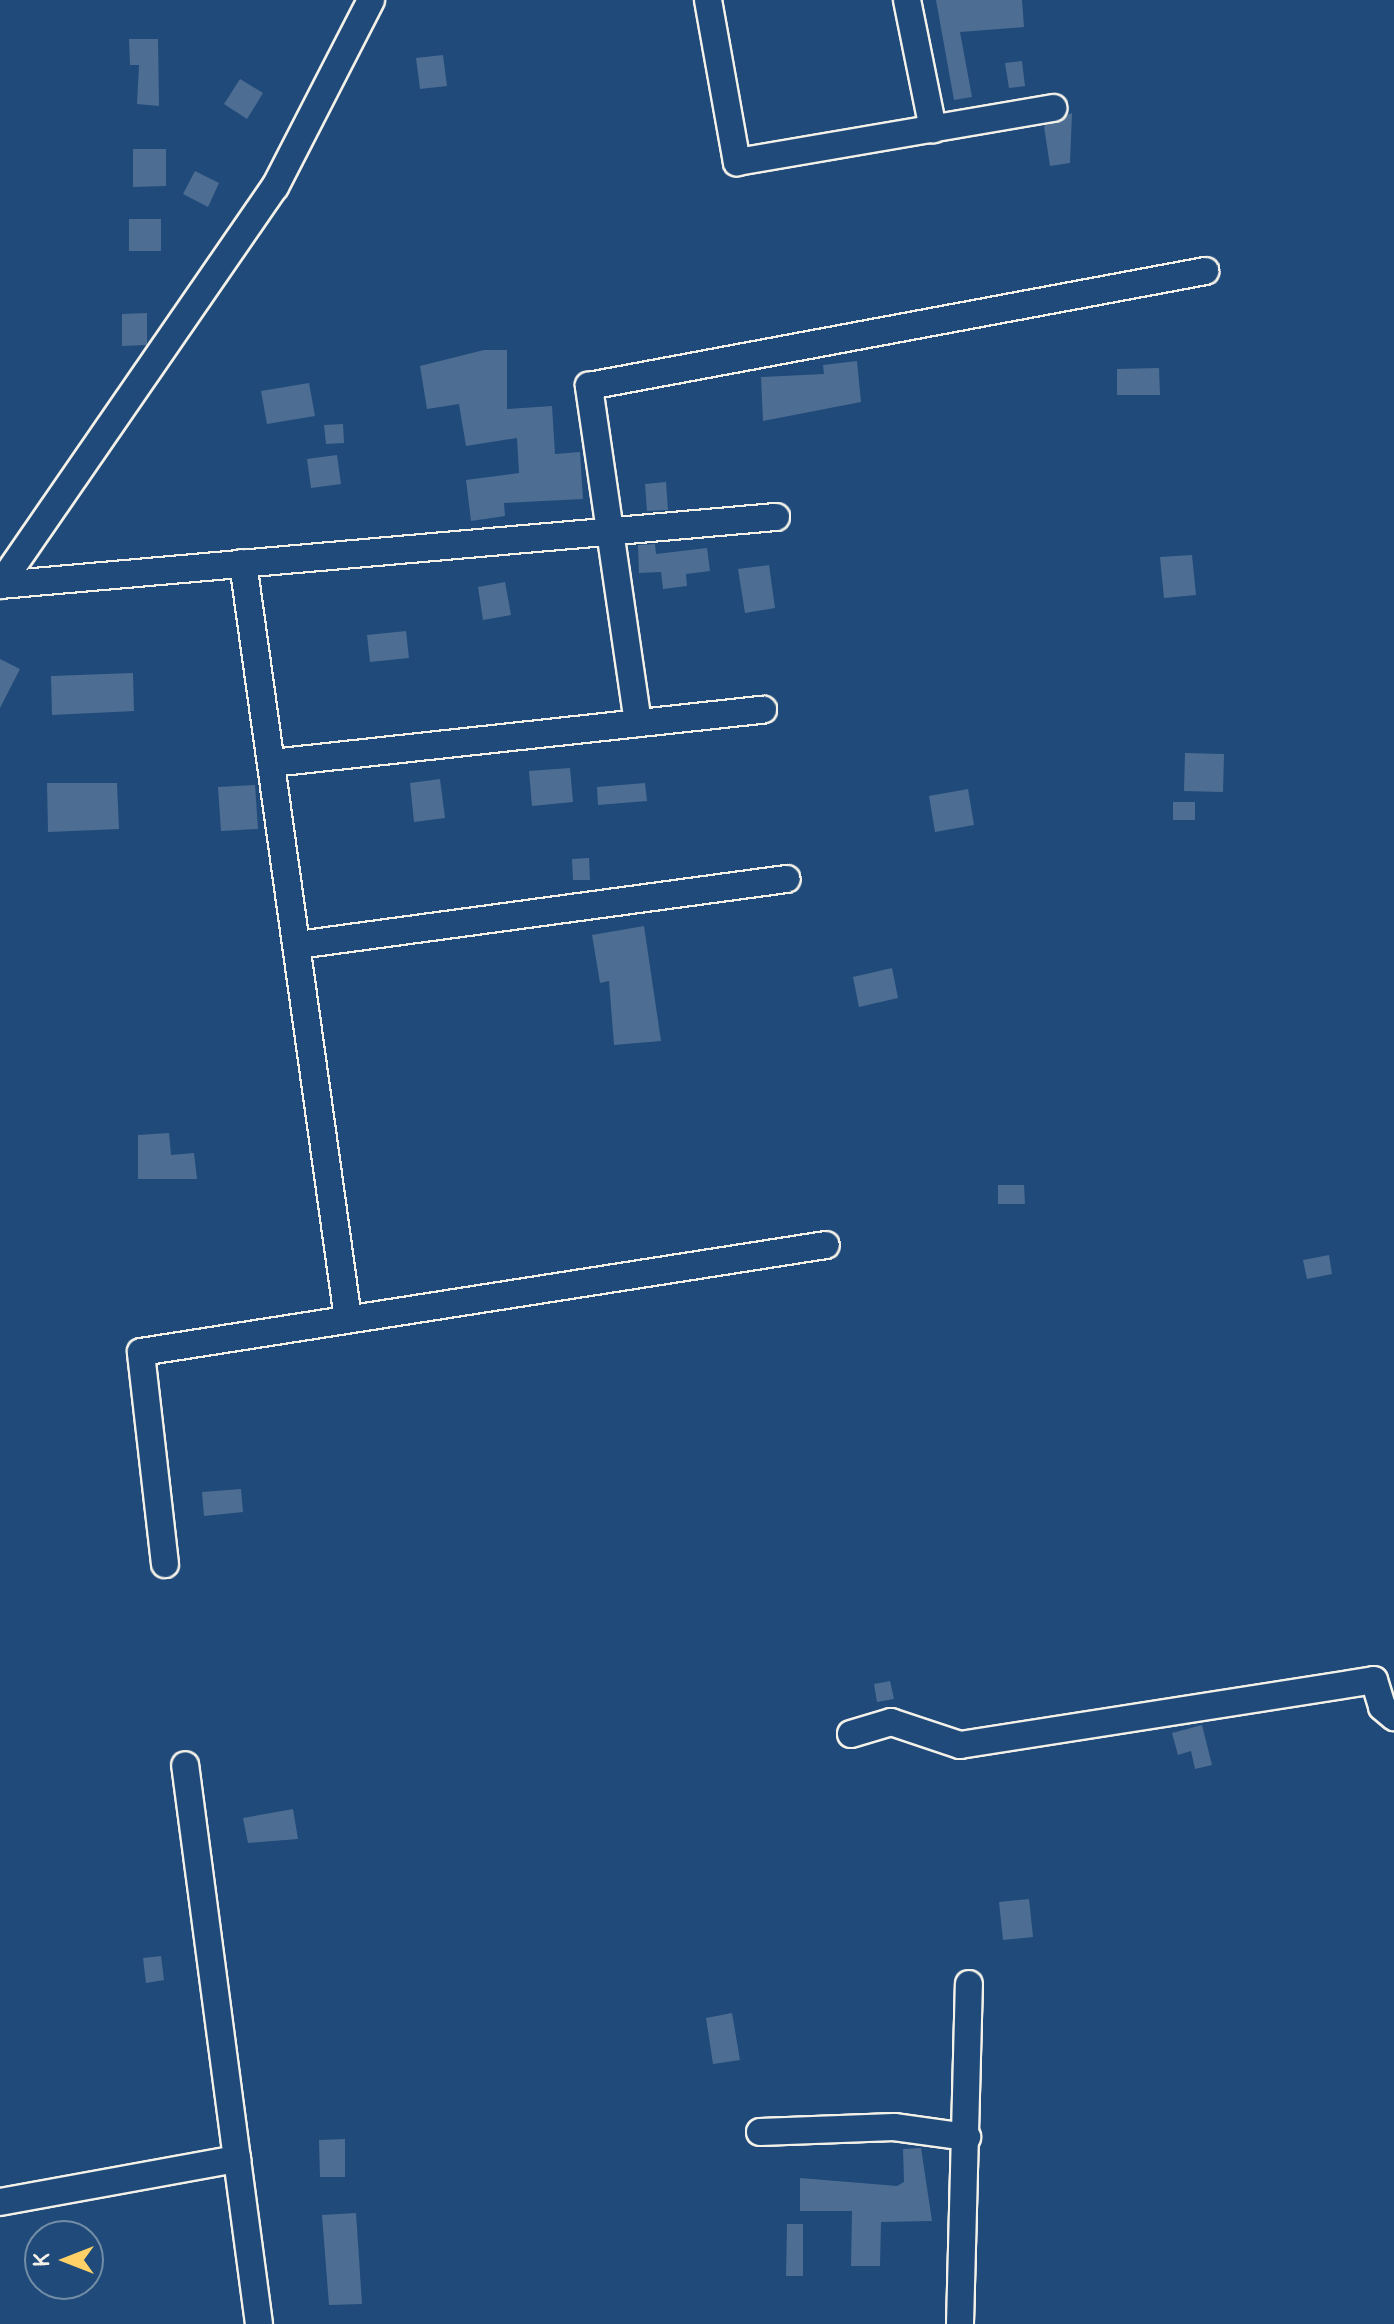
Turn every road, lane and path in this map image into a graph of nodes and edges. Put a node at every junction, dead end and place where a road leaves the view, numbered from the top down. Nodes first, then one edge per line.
1 (371, 0) edge
2 (708, 0) edge
3 (907, 0) edge
4 (1053, 108) dead end
5 (933, 129) junction
6 (1205, 271) dead end
7 (776, 517) dead end
8 (608, 532) junction
9 (243, 563) junction
10 (0, 585) edge
11 (763, 710) dead end
12 (638, 723) junction
13 (272, 763) junction
14 (787, 879) dead end
15 (298, 945) junction
16 (826, 1245) dead end
17 (348, 1319) junction
18 (165, 1564) dead end
19 (1394, 1717) edge
20 (851, 1734) dead end
21 (185, 1765) dead end
22 (969, 1984) dead end
23 (760, 2132) dead end
24 (967, 2137) junction
25 (237, 2159) junction
26 (0, 2202) edge
27 (259, 2324) edge
28 (960, 2324) edge

1 - 10 street
2 - 5 street
3 - 5 street
4 - 5 street
6 - 8 street
7 - 8 street
8 - 9 street
8 - 12 street
9 - 10 street
9 - 13 street
11 - 12 street
12 - 13 street
13 - 15 street
14 - 15 street
15 - 17 street
16 - 17 street
17 - 18 street
19 - 20 street
21 - 25 street
22 - 24 street
23 - 24 street
24 - 28 street
25 - 26 street
25 - 27 street

